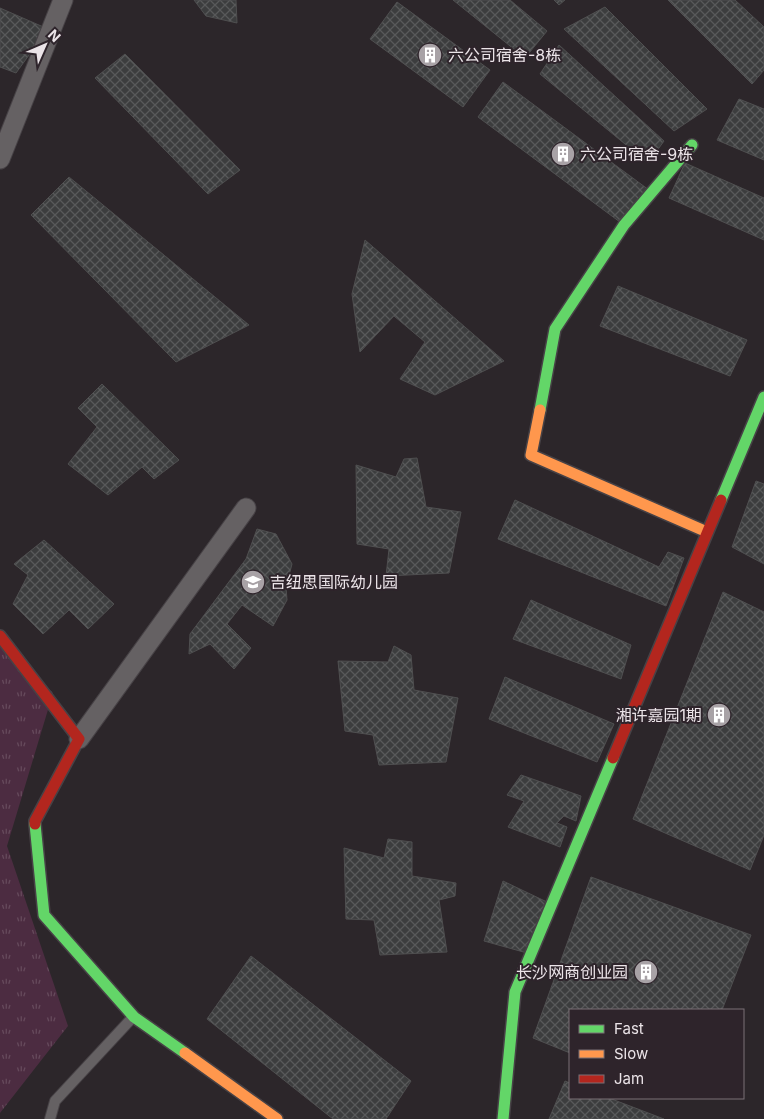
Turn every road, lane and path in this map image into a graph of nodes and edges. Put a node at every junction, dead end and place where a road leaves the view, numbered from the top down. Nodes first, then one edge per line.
1 (63, 0) edge
2 (692, 145) dead end
3 (0, 159) edge
4 (764, 397) edge
5 (246, 508) dead end
6 (708, 532) junction
7 (0, 636) edge
8 (79, 739) junction
9 (134, 1017) junction
10 (50, 1119) edge
11 (277, 1119) edge
12 (503, 1119) edge

1 - 3 street
2 - 6 street
4 - 6 street
5 - 8 street
6 - 12 street
7 - 8 street
8 - 9 street
9 - 10 lane
9 - 11 street

